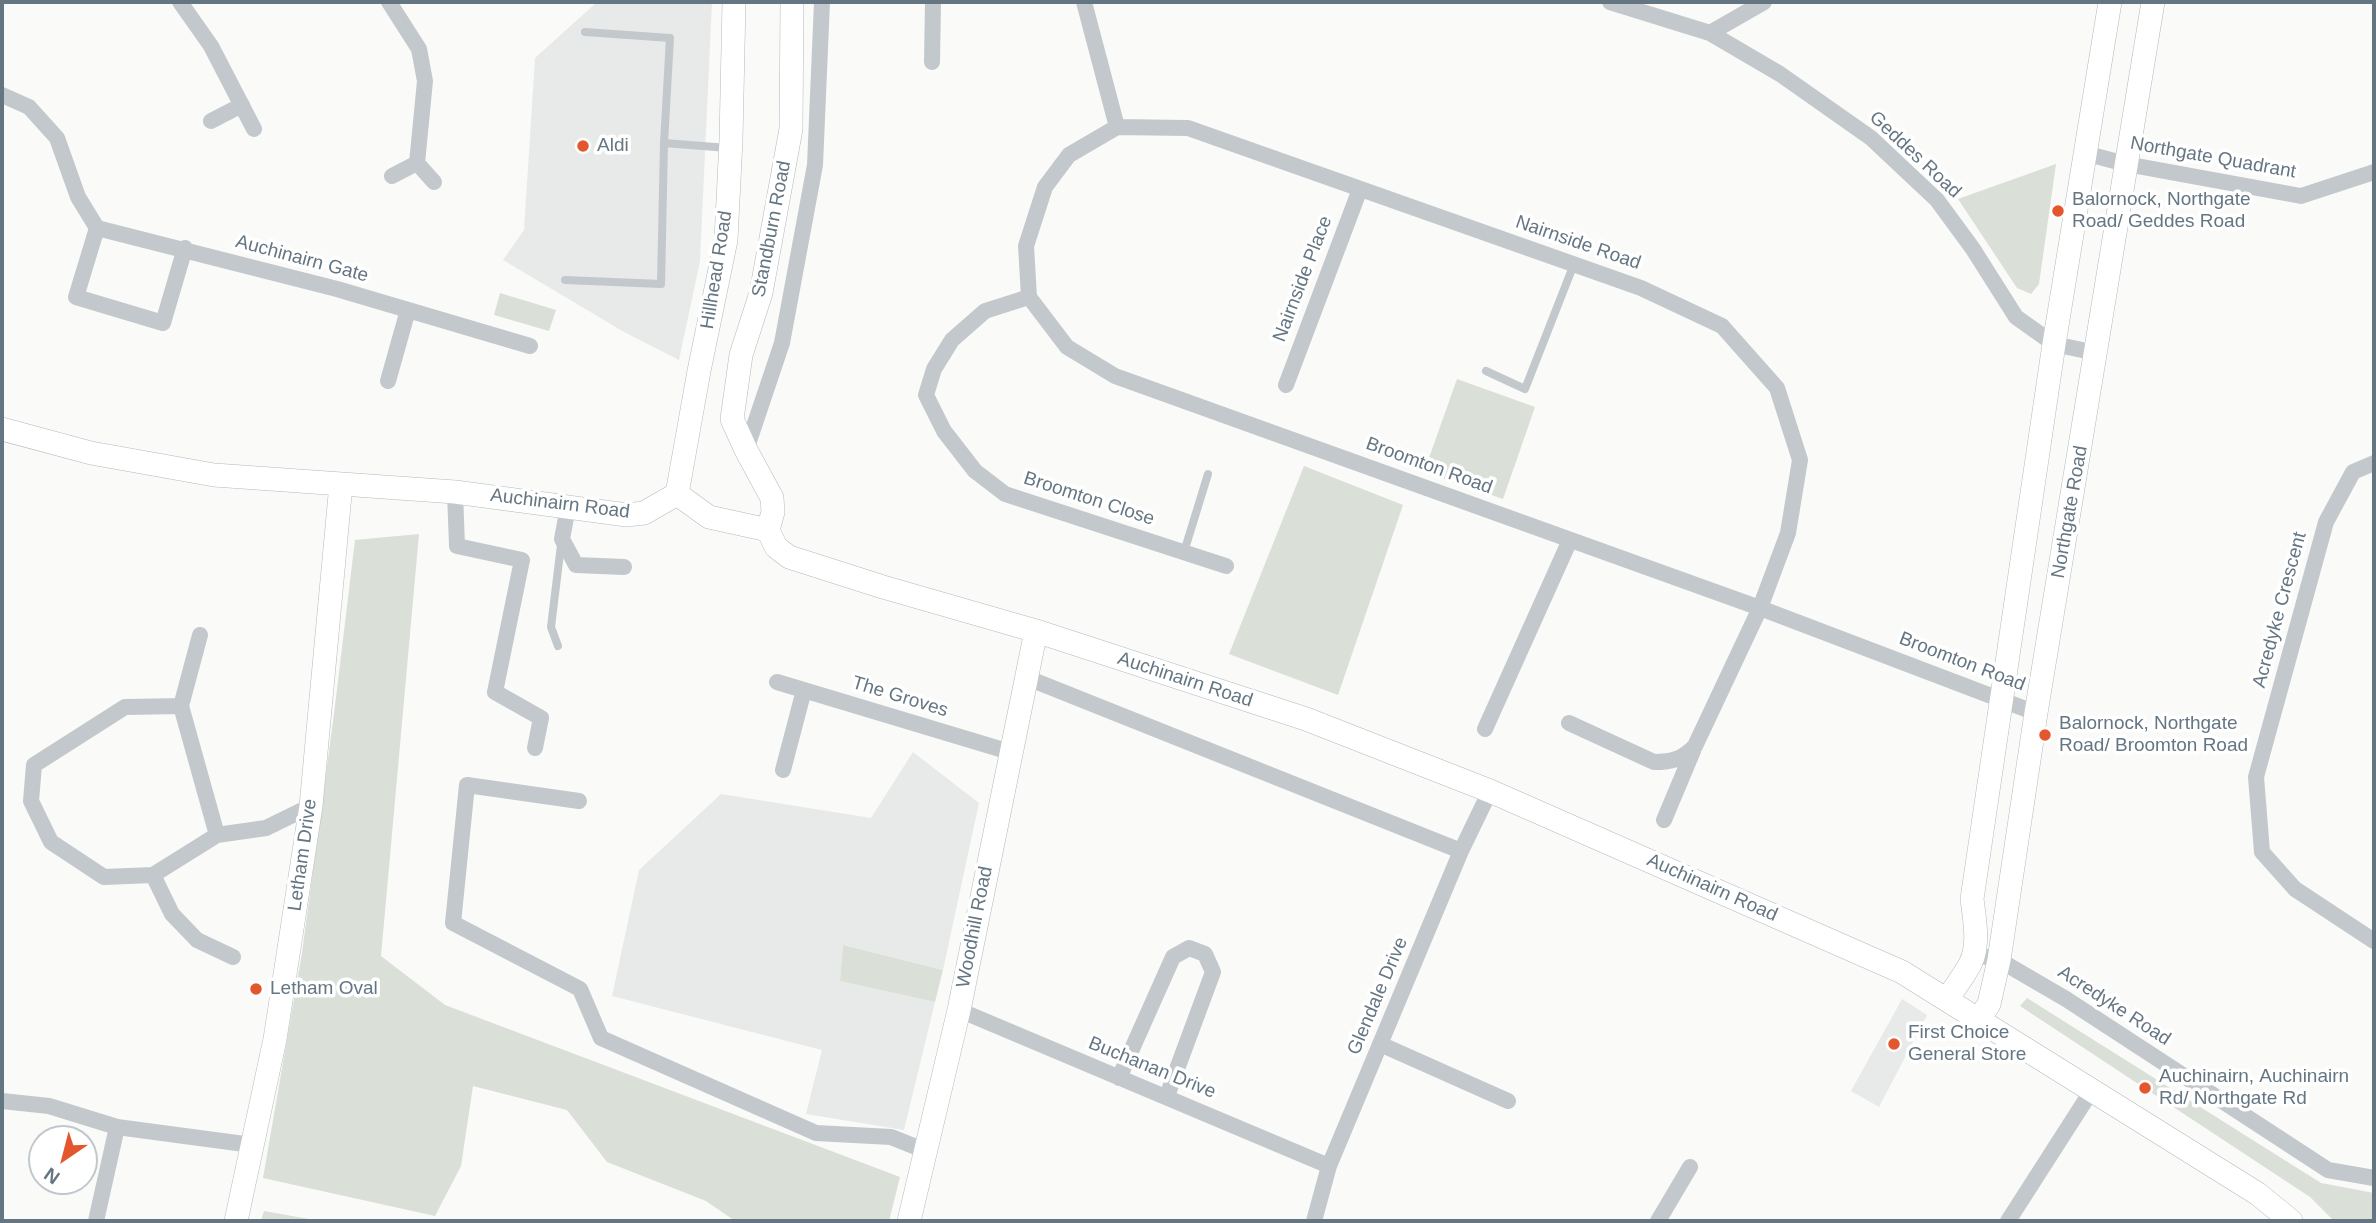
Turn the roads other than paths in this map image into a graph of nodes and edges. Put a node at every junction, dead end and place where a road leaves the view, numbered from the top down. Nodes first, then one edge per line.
1 (180, 2) edge
2 (389, 2) edge
3 (734, 2) edge
4 (792, 2) edge
5 (822, 2) edge
6 (933, 2) edge
7 (1084, 2) edge
8 (1610, 2) edge
9 (1764, 2) edge
10 (2110, 2) edge
11 (2153, 2) edge
12 (585, 32) dead end
13 (1710, 33) junction
14 (932, 62) dead end
15 (2, 95) edge
16 (242, 105) junction
17 (211, 121) dead end
18 (1117, 127) junction
19 (254, 129) dead end
20 (664, 144) junction
21 (731, 149) junction
22 (2084, 153) junction
23 (417, 163) junction
24 (2126, 164) junction
25 (2374, 172) edge
26 (392, 176) dead end
27 (434, 182) dead end
28 (1360, 189) junction
29 (97, 228) junction
30 (184, 248) junction
31 (1574, 264) junction
32 (565, 280) dead end
33 (1029, 297) junction
34 (408, 310) junction
35 (2054, 344) junction
36 (530, 346) dead end
37 (2096, 353) junction
38 (1486, 371) dead end
39 (388, 381) dead end
40 (1286, 384) dead end
41 (2, 429) edge
42 (746, 450) junction
43 (2374, 463) edge
44 (1208, 474) dead end
45 (341, 484) junction
46 (455, 492) junction
47 (677, 494) junction
48 (568, 507) junction
49 (768, 530) junction
50 (562, 539) junction
51 (1570, 540) junction
52 (1184, 552) junction
53 (1226, 566) dead end
54 (624, 568) dead end
55 (1760, 608) junction
56 (1036, 631) junction
57 (200, 635) dead end
58 (558, 646) dead end
59 (1025, 677) junction
60 (777, 682) dead end
61 (804, 690) junction
62 (2002, 699) junction
63 (181, 706) junction
64 (2036, 713) junction
65 (1569, 723) dead end
66 (1485, 729) dead end
67 (1695, 746) junction
68 (535, 748) dead end
69 (1010, 752) junction
70 (783, 770) dead end
71 (1490, 791) junction
72 (579, 801) dead end
73 (311, 806) junction
74 (1664, 820) dead end
75 (217, 835) junction
76 (1461, 851) junction
77 (153, 875) junction
78 (2374, 942) edge
79 (1974, 954) junction
80 (233, 957) dead end
81 (1999, 960) junction
82 (1947, 1000) junction
83 (958, 1010) junction
84 (1979, 1019) junction
85 (1380, 1044) junction
86 (1119, 1078) junction
87 (2092, 1090) junction
88 (1167, 1096) junction
89 (2, 1101) edge
90 (1508, 1101) dead end
91 (117, 1127) junction
92 (252, 1145) junction
93 (926, 1151) junction
94 (1329, 1166) junction
95 (1690, 1167) dead end
96 (2374, 1178) edge
97 (96, 1221) edge
98 (236, 1221) edge
99 (909, 1221) edge
100 (1314, 1221) edge
101 (1658, 1221) edge
102 (2008, 1221) edge
103 (2291, 1221) edge

1 - 16 street
2 - 23 street
3 - 21 street, Hillhead Road
4 - 42 street, Standburn Road
5 - 42 street, Standburn Road
6 - 14 street
7 - 18 street
8 - 13 street, Geddes Road
9 - 13 street
10 - 22 street, Northgate Road
11 - 24 street, Northgate Road
12 - 20 lane
13 - 35 street, Geddes Road
15 - 29 street
16 - 17 street
16 - 19 street
18 - 28 street, Nairnside Road
18 - 33 street
20 - 21 lane
20 - 32 lane
21 - 47 street, Hillhead Road
22 - 24 street, Northgate Quadrant
22 - 35 street, Northgate Road
23 - 26 street
23 - 27 street
24 - 25 street, Northgate Quadrant
24 - 37 street, Northgate Road
28 - 31 street, Nairnside Road
28 - 40 street, Nairnside Place
29 - 30 street, Auchinairn Gate
29 - 30 street
30 - 34 street, Auchinairn Gate
31 - 38 lane
31 - 55 street, Nairnside Road
33 - 51 street, Broomton Road
33 - 52 street, Broomton Close
34 - 36 street, Auchinairn Gate
34 - 39 street
35 - 37 street, Geddes Road
35 - 62 street, Northgate Road
37 - 64 street, Northgate Road
41 - 45 street, Auchinairn Road
42 - 49 street, Standburn Road
43 - 78 street, Acredyke Crescent
44 - 52 lane
45 - 46 street, Auchinairn Road
45 - 73 street, Letham Drive
46 - 48 street, Auchinairn Road
46 - 68 street
47 - 48 street, Auchinairn Road
47 - 49 street
48 - 50 street
49 - 56 street, Auchinairn Road
50 - 54 street
50 - 58 lane
51 - 55 street, Broomton Road
51 - 66 street
52 - 53 street, Broomton Close
55 - 62 street, Broomton Road
55 - 67 street, Nairnside Road
56 - 59 street, Woodhill Road
56 - 71 street, Auchinairn Road
57 - 63 street
59 - 69 street, Woodhill Road
59 - 76 street
60 - 61 street, The Groves
61 - 69 street, The Groves
61 - 70 street
62 - 64 street, Broomton Road
62 - 79 street, Northgate Road
63 - 75 street
63 - 77 street
64 - 81 street, Northgate Road
65 - 67 street
67 - 74 street, Nairnside Road
69 - 83 street, Woodhill Road
71 - 76 street, Glendale Drive
71 - 82 street, Auchinairn Road
72 - 93 street
73 - 75 street
73 - 92 street, Letham Drive
75 - 77 street
76 - 85 street, Glendale Drive
77 - 80 street
79 - 81 street, Acredyke Road
79 - 82 street, Northgate Road
81 - 84 street, Northgate Road
81 - 96 street, Acredyke Road
82 - 84 street, Auchinairn Road
83 - 86 street, Buchanan Drive
83 - 93 street, Woodhill Road
84 - 87 street, Auchinairn Road
85 - 90 street
85 - 94 street, Glendale Drive
86 - 88 street, Buchanan Drive
86 - 88 street
87 - 102 street
87 - 103 street, Auchinairn Road
88 - 94 street, Buchanan Drive
89 - 91 street
91 - 92 street
91 - 97 street
92 - 98 street, Letham Drive
93 - 99 street, Woodhill Road
94 - 100 street, Glendale Drive
95 - 101 street

